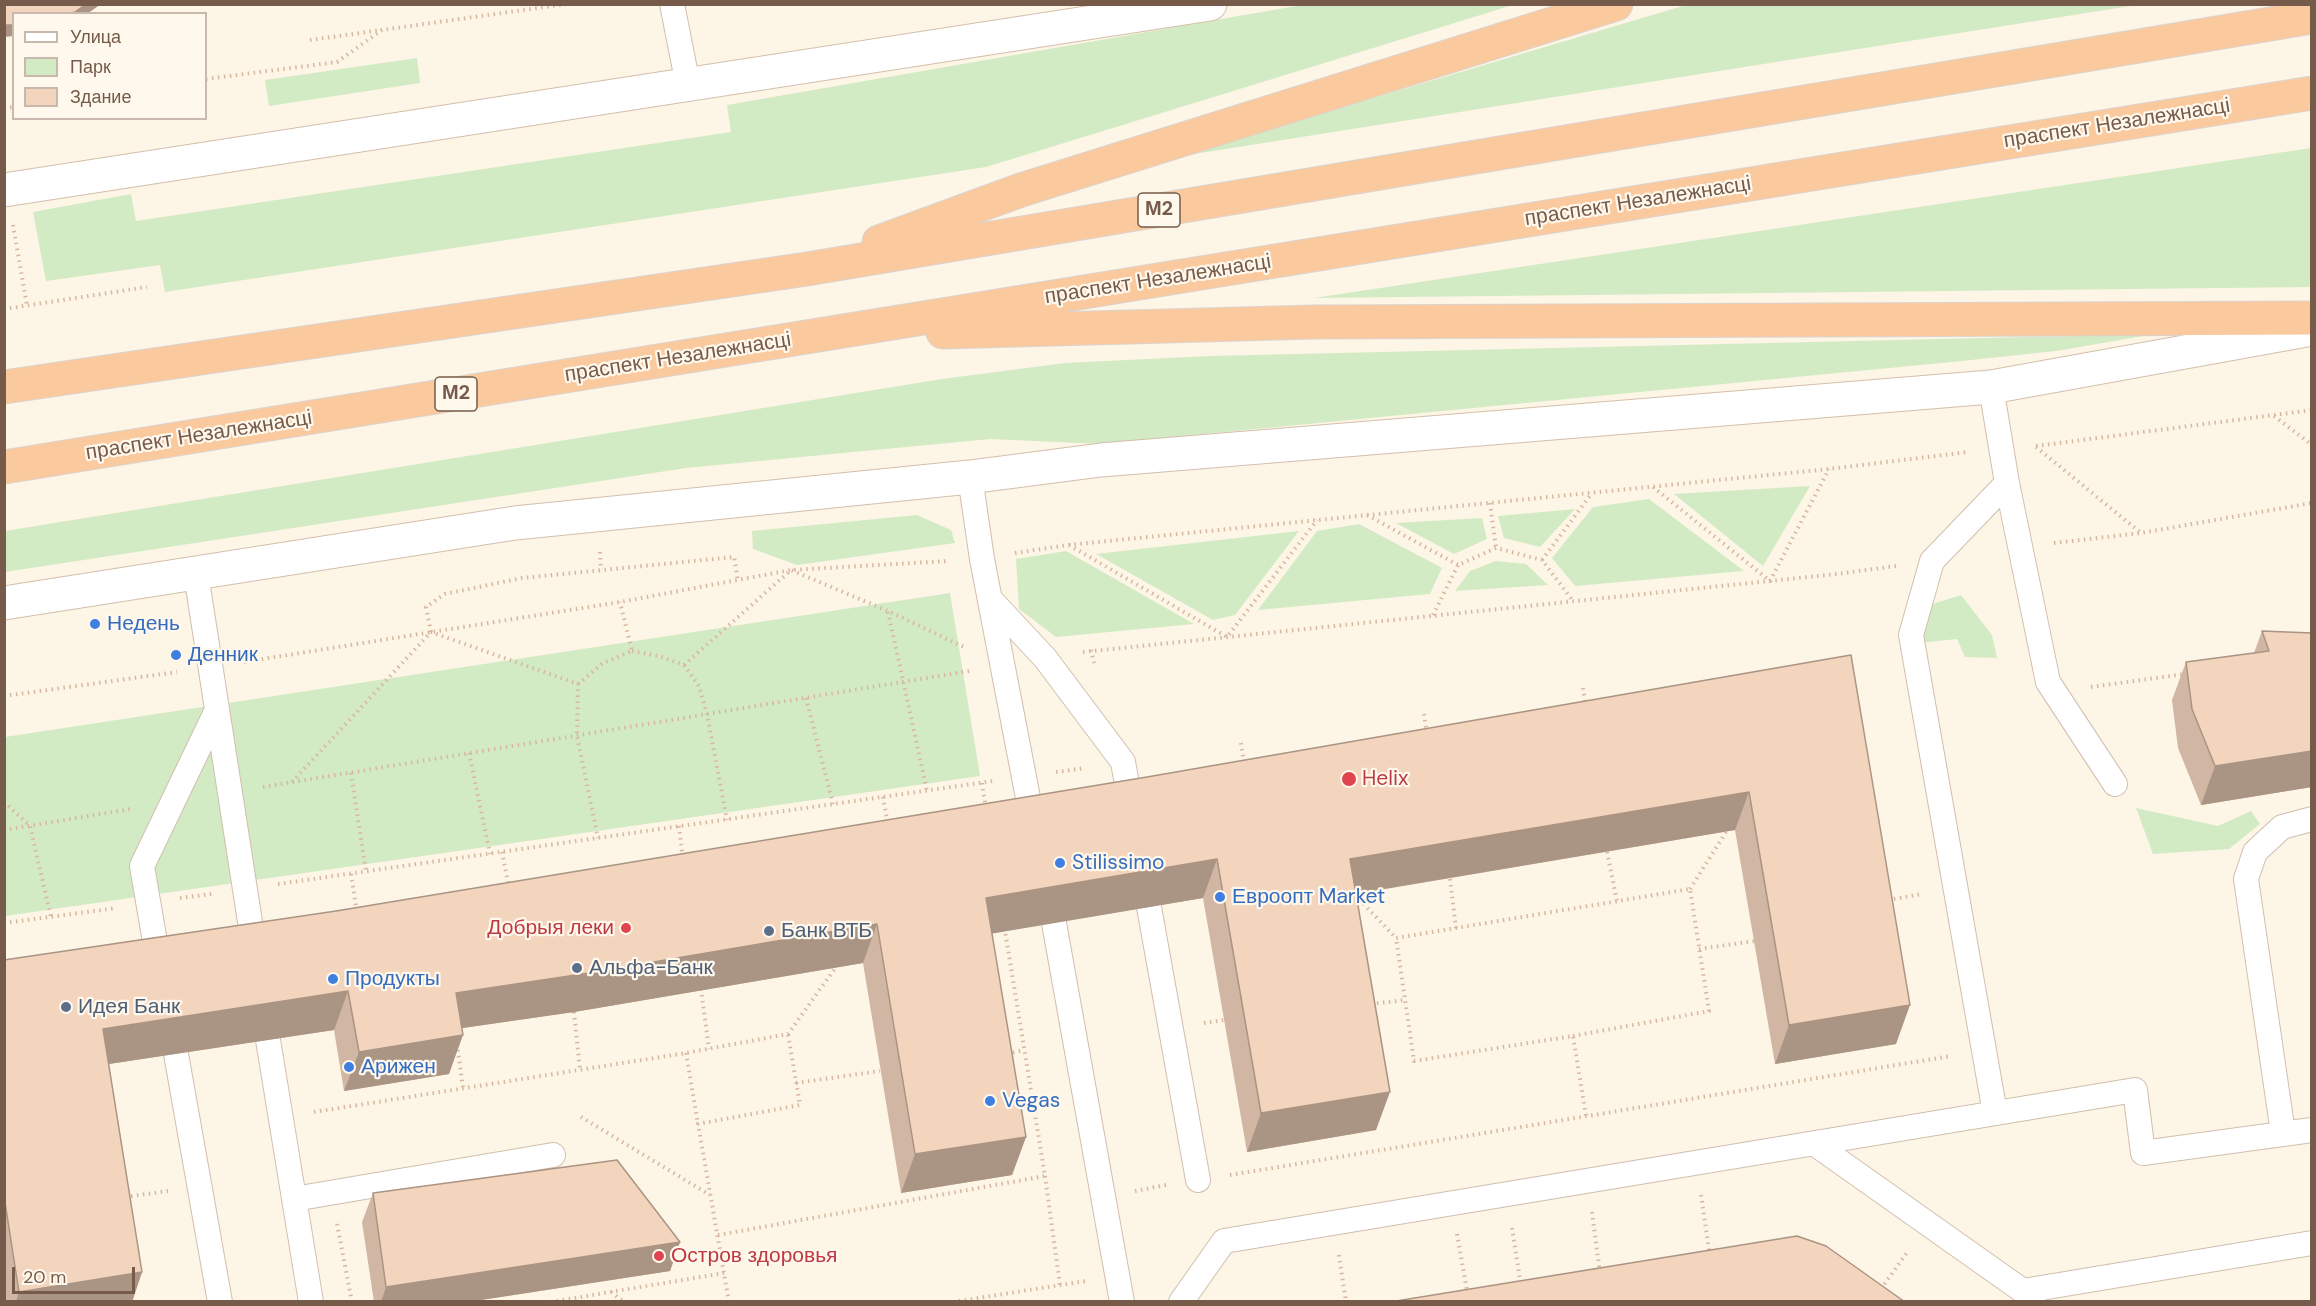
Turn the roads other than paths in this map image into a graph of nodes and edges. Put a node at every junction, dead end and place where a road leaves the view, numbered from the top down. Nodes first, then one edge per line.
1 (672, 4) edge
2 (1210, 4) edge
3 (1616, 4) edge
4 (2312, 17) edge
5 (688, 85) junction
6 (2312, 93) edge
7 (4, 190) edge
8 (807, 269) junction
9 (2312, 318) edge
10 (2312, 328) edge
11 (809, 337) junction
12 (4, 387) edge
13 (1991, 387) junction
14 (4, 467) edge
15 (970, 477) junction
16 (2007, 483) junction
17 (196, 574) junction
18 (990, 599) junction
19 (4, 603) edge
20 (217, 710) junction
21 (2115, 784) dead end
22 (1133, 816) edge
23 (2312, 819) edge
24 (1035, 832) edge
25 (1149, 907) edge
26 (1054, 923) edge
27 (256, 959) edge
28 (161, 973) edge
29 (268, 1040) edge
30 (176, 1054) edge
31 (1995, 1113) junction
32 (2312, 1130) edge
33 (2283, 1133) junction
34 (1815, 1143) junction
35 (553, 1155) dead end
36 (1198, 1180) road end
37 (294, 1199) junction
38 (2312, 1243) edge
39 (2029, 1296) edge
40 (219, 1302) edge
41 (311, 1302) edge
42 (1122, 1302) edge
43 (1181, 1302) edge

1 - 5 lane
2 - 5 main road
3 - 8 highway
4 - 8 highway, М2
5 - 7 main road
6 - 11 highway, праспект Незалежнасці / М2
8 - 12 highway, М2
9 - 11 highway
10 - 13 main road
11 - 14 highway, праспект Незалежнасці / М2
13 - 15 main road
13 - 16 lane
15 - 17 main road
15 - 18 lane
16 - 21 lane
16 - 31 lane
17 - 19 main road
17 - 20 lane
18 - 22 lane
18 - 24 lane
20 - 27 lane
20 - 28 lane
23 - 33 lane
25 - 36 lane
26 - 42 lane
29 - 37 lane
30 - 40 lane
31 - 33 lane
31 - 34 lane
32 - 33 lane
34 - 39 lane
34 - 43 lane
35 - 37 lane
37 - 41 lane
38 - 39 lane

